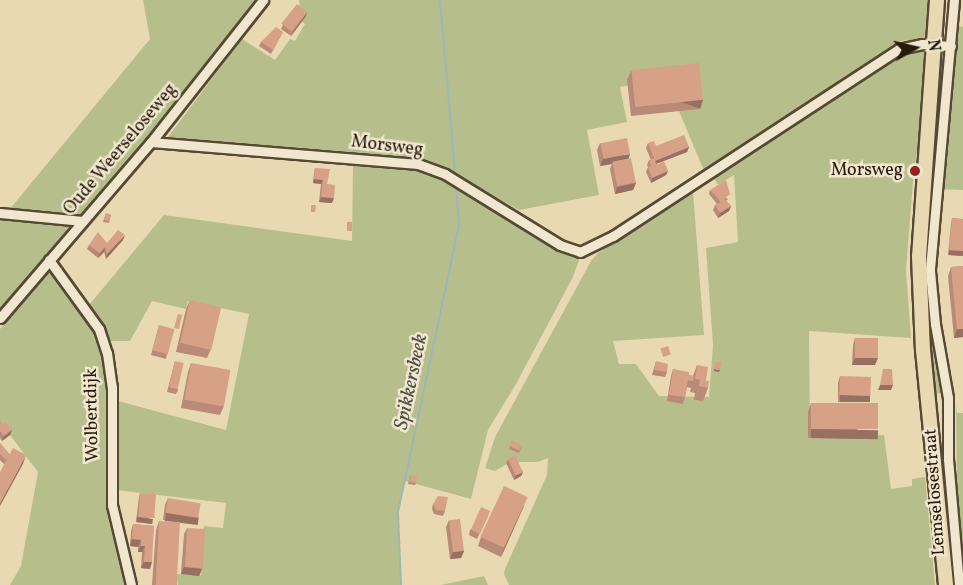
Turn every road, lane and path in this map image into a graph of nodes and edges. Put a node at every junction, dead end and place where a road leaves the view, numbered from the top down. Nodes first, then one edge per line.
1 (263, 0) edge
2 (937, 0) edge
3 (954, 0) edge
4 (959, 17) edge
5 (934, 45) junction
6 (951, 46) junction
7 (151, 142) junction
8 (0, 213) edge
9 (83, 221) junction
10 (49, 260) junction
11 (0, 318) edge
12 (948, 398) junction
13 (927, 400) junction
14 (131, 585) edge
15 (946, 585) edge
16 (959, 585) edge

1 - 7 street, Oude Weerseloseweg
2 - 5 main road
3 - 4 street, Lemselosestraat
4 - 6 street, Lemselosestraat
5 - 6 street
5 - 7 street, Morsweg
5 - 13 main road
6 - 12 street, Lemselosestraat
7 - 9 street, Oude Weerseloseweg
8 - 9 street
9 - 10 street, Oude Weerseloseweg
10 - 11 street, Oude Weerseloseweg
10 - 14 street, Wolbertdijk
12 - 13 street
12 - 16 street, Lemselosestraat
13 - 15 main road

